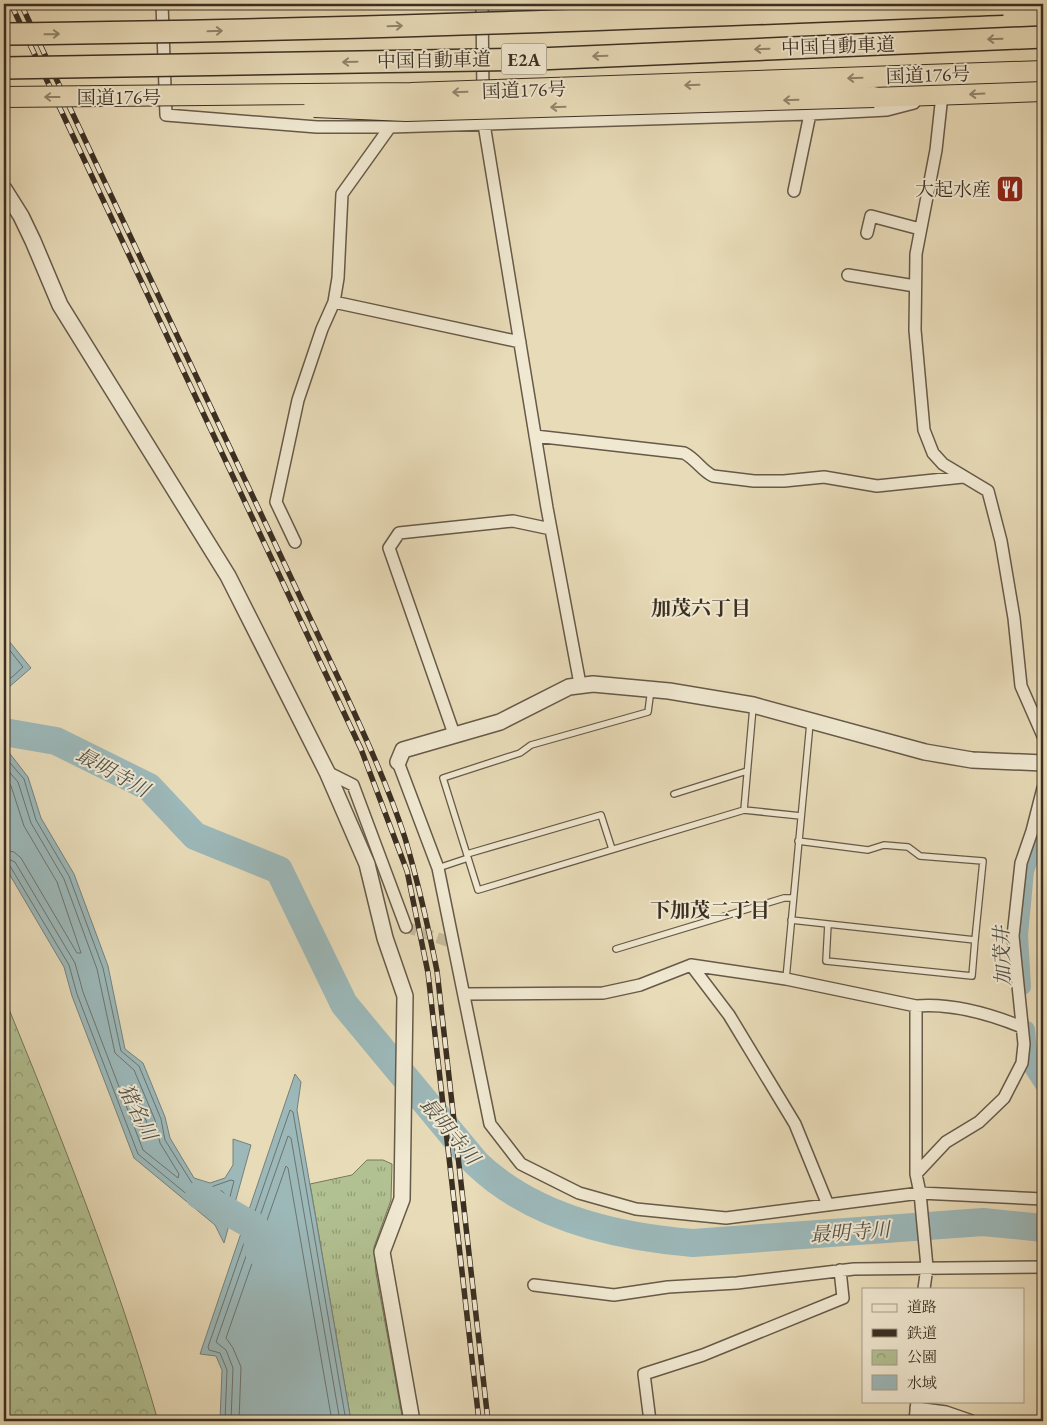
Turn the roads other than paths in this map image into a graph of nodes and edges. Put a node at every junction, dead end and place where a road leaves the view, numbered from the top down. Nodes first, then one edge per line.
1 (162, 4) edge
2 (482, 4) edge
3 (1003, 4) edge
4 (4, 34) edge
5 (1043, 37) edge
6 (4, 68) edge
7 (1043, 70) edge
8 (1043, 90) edge
9 (942, 95) junction
10 (4, 97) edge
11 (124, 98) junction
12 (810, 114) junction
13 (484, 124) junction
14 (390, 127) junction
15 (4, 189) edge
16 (794, 191) dead end
17 (920, 229) junction
18 (866, 232) dead end
19 (848, 275) dead end
20 (916, 286) junction
21 (334, 302) junction
22 (520, 342) junction
23 (535, 436) junction
24 (963, 477) junction
25 (551, 529) junction
26 (295, 542) dead end
27 (580, 684) junction
28 (651, 689) junction
29 (753, 705) junction
30 (810, 720) junction
31 (454, 734) junction
32 (1043, 736) edge
33 (398, 762) joint
34 (1043, 763) edge
35 (747, 771) junction
36 (327, 772) junction
37 (1043, 788) edge
38 (674, 794) dead end
39 (744, 810) junction
40 (801, 816) junction
41 (798, 841) junction
42 (612, 849) junction
43 (468, 856) junction
44 (438, 868) junction
45 (792, 898) junction
46 (790, 920) junction
47 (828, 924) junction
48 (406, 927) dead end
49 (974, 940) junction
50 (616, 949) dead end
51 (691, 966) junction
52 (786, 979) junction
53 (464, 994) junction
54 (916, 1006) junction
55 (1022, 1027) junction
56 (916, 1174) junction
57 (920, 1196) junction
58 (1043, 1199) edge
59 (828, 1205) junction
60 (927, 1262) junction
61 (1043, 1267) edge
62 (840, 1270) junction
63 (534, 1285) dead end
64 (924, 1288) edge
65 (917, 1404) edge
66 (412, 1421) edge
67 (650, 1421) edge
68 (916, 1421) edge
69 (972, 1421) edge

1 - 14 street
2 - 13 street
4 -> 3 highway, 中国自動車道 / E2A, bridge
5 -> 6 highway, 中国自動車道 / E2A, bridge
7 -> 11 highway, 国道176号, bridge
8 -> 9 highway
9 -> 11 highway, bridge
9 - 12 street
9 - 17 street
11 -> 10 highway, 国道176号, bridge
12 - 13 street
12 - 16 street
13 - 14 street
13 - 22 street
14 - 21 street
15 - 36 street
17 - 18 street
17 - 20 street
19 - 20 street
20 - 24 street
21 - 22 street
21 - 26 street
22 - 23 street
23 - 24 street
23 - 25 street
24 - 32 street
25 - 27 street
25 - 31 street
27 - 28 street
27 - 31 street
28 - 29 street
28 - 43 lane
29 - 30 street
29 - 35 lane
30 - 34 street
30 - 40 lane
31 - 33 street
33 - 44 street
35 - 38 lane
35 - 39 lane
36 - 48 street
36 - 66 street
37 - 55 street
39 - 40 lane
39 - 42 lane
40 - 41 lane
41 - 45 lane
41 - 49 lane
42 - 43 lane
42 - 43 lane
43 - 44 lane
44 - 53 street
45 - 46 lane
45 - 50 lane
46 - 47 lane
46 - 52 lane
47 - 49 lane
47 - 49 lane
51 - 52 street
51 - 53 street
51 - 59 street
52 - 54 street
53 - 59 street
54 - 55 street
54 - 56 street
55 - 56 street
56 - 57 street
57 - 58 street
57 - 59 street
57 - 60 street
60 - 61 street
60 - 62 street
60 - 64 street
62 - 63 street
62 - 67 street
65 - 68 street
65 - 69 street

